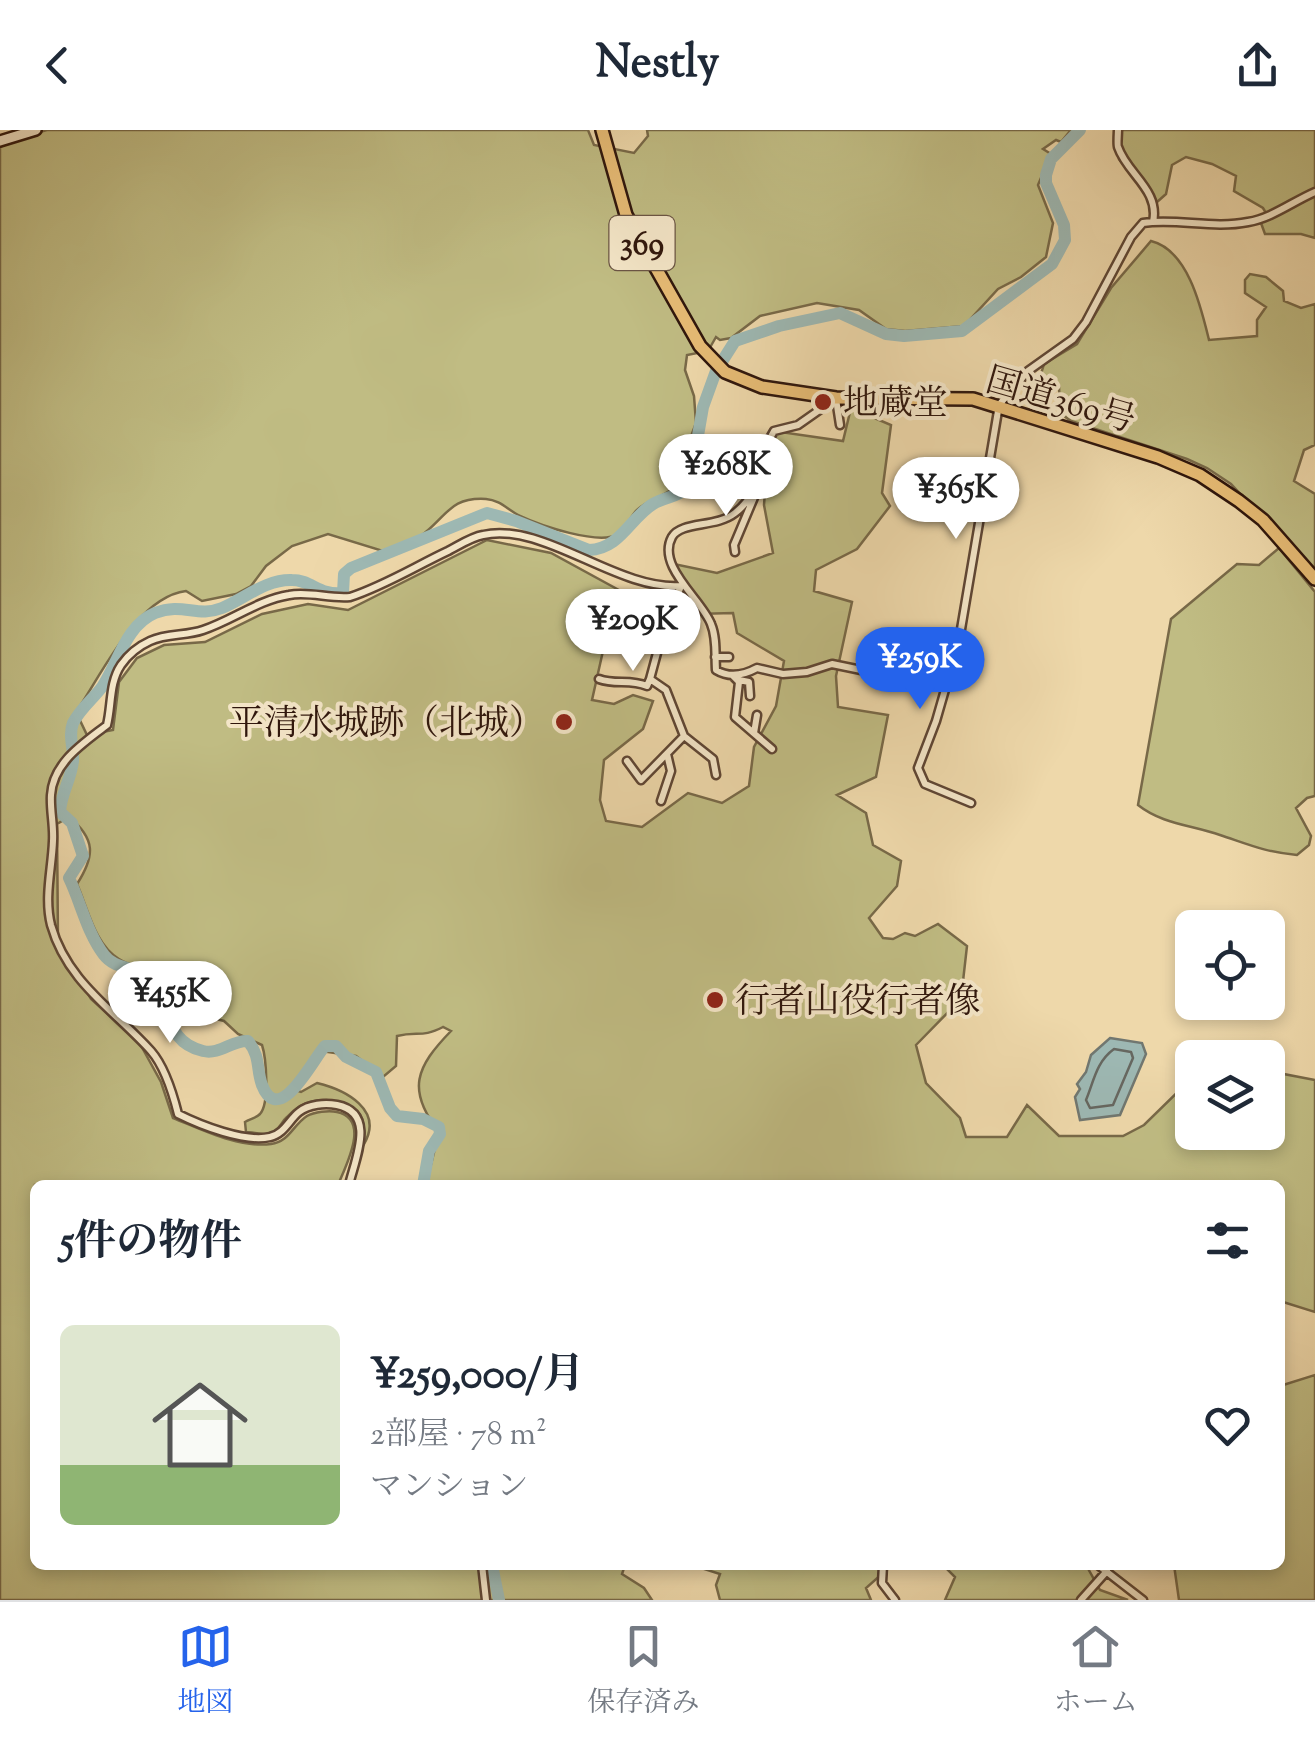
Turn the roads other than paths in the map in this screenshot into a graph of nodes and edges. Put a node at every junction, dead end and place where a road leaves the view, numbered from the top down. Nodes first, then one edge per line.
1 (36, 130) edge
2 (602, 130) edge
3 (1118, 130) edge
4 (0, 141) edge
5 (1315, 192) edge
6 (1152, 222) junction
7 (836, 398) junction
8 (999, 405) junction
9 (840, 425) dead end
10 (756, 489) junction
11 (735, 552) dead end
12 (1315, 578) edge
13 (681, 586) junction
14 (715, 657) junction
15 (729, 657) dead end
16 (599, 678) dead end
17 (734, 678) junction
18 (650, 679) junction
19 (944, 688) junction
20 (750, 696) dead end
21 (757, 714) dead end
22 (754, 734) junction
23 (684, 736) junction
24 (772, 749) dead end
25 (667, 752) junction
26 (627, 762) dead end
27 (716, 775) dead end
28 (660, 801) dead end
29 (971, 802) dead end
30 (350, 1180) edge
31 (483, 1570) edge
32 (885, 1570) edge
33 (1108, 1571) joint
34 (486, 1600) edge
35 (896, 1600) edge
36 (1080, 1600) edge
37 (1143, 1600) edge

1 - 4 main road
2 - 7 highway, 国道369号 / 369
3 - 6 street
5 - 6 street
6 - 8 street
7 - 8 highway, 国道369号 / 369
7 - 9 street
7 - 10 street
8 - 12 highway, 国道369号 / 369
8 - 19 street
10 - 11 street
10 - 13 street
13 - 14 street
13 - 18 street
13 - 30 street
14 - 15 street
14 - 17 street
16 - 18 street
17 - 19 street
17 - 20 street
17 - 22 street
18 - 23 street
19 - 29 street
21 - 22 street
22 - 24 street
23 - 25 street
23 - 27 street
25 - 26 street
25 - 28 street
31 - 34 street
32 - 35 street
33 - 36 street
33 - 37 street

